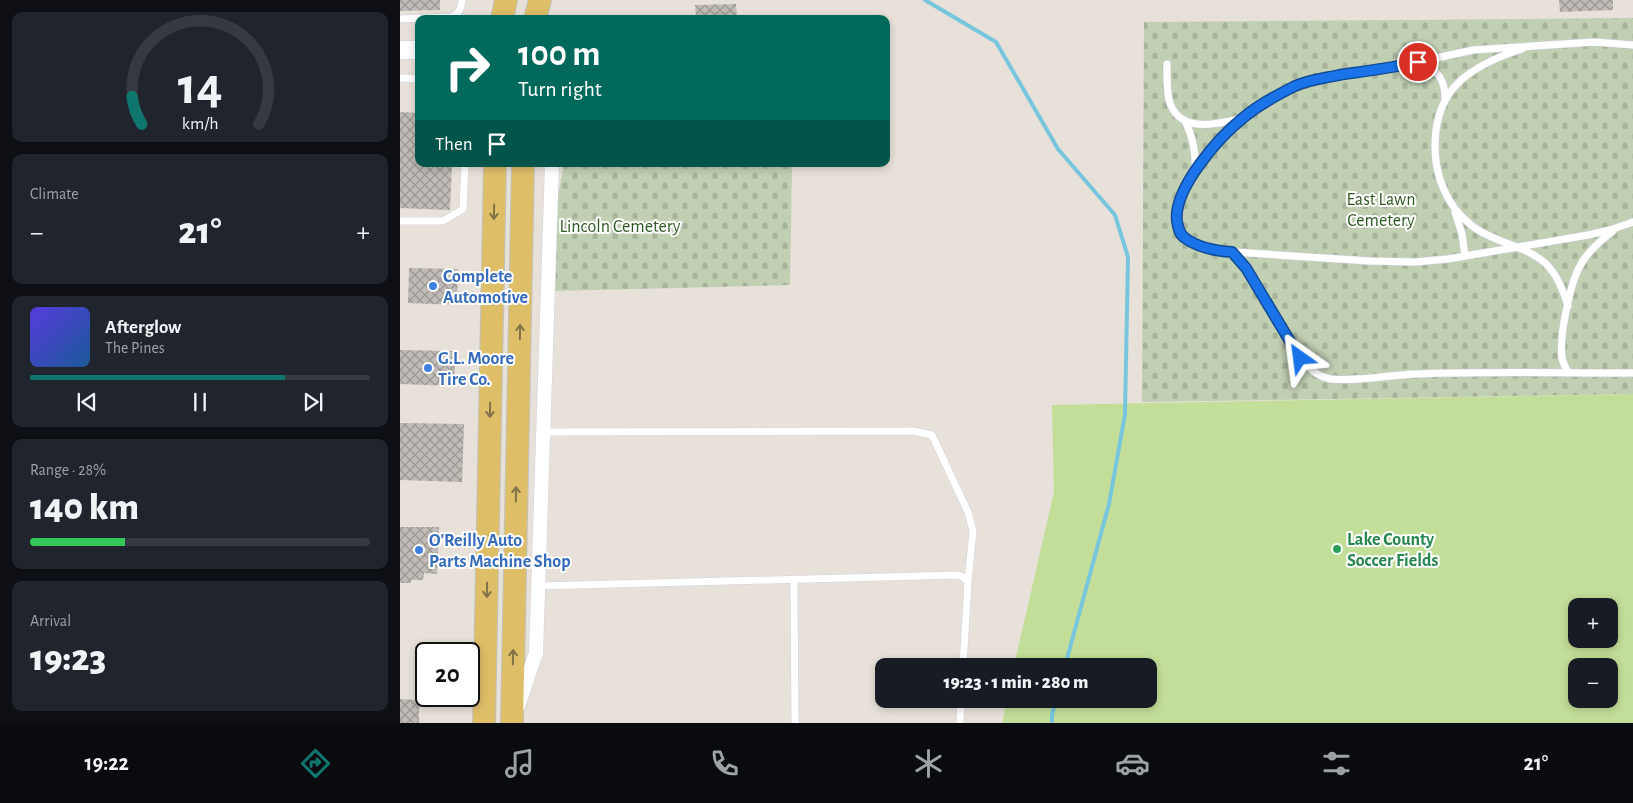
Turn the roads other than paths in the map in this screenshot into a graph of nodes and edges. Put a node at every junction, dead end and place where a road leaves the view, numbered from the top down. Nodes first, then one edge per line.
1 (462, 0) edge
2 (506, 0) edge
3 (540, 0) edge
4 (456, 15) edge
5 (503, 15) edge
6 (536, 15) edge
7 (400, 19) edge
8 (415, 19) edge
9 (1633, 45) edge
10 (1532, 46) junction
11 (400, 50) edge
12 (415, 50) edge
13 (1418, 62) junction
14 (1167, 64) dead end
15 (400, 78) edge
16 (415, 79) edge
17 (1445, 102) junction
18 (1242, 118) junction
19 (1185, 121) junction
20 (464, 167) edge
21 (495, 167) edge
22 (524, 167) edge
23 (552, 167) edge
24 (1195, 171) junction
25 (1451, 202) junction
26 (400, 221) edge
27 (1633, 222) edge
28 (1620, 226) junction
29 (1517, 247) junction
30 (1232, 252) junction
31 (1465, 256) junction
32 (1568, 306) junction
33 (1568, 373) junction
34 (1633, 373) edge
35 (543, 432) junction
36 (794, 580) junction
37 (968, 582) junction
38 (538, 586) junction
39 (963, 658) edge
40 (961, 708) edge
41 (484, 723) edge
42 (512, 723) edge
43 (794, 723) edge
44 (960, 723) edge

1 - 4 lane
2 - 5 main road
3 - 6 main road
7 - 8 lane
9 - 10 lane
10 - 13 lane
10 - 17 lane
11 - 12 street
13 - 17 lane
13 - 18 lane
14 - 19 lane
15 - 16 lane
17 - 25 lane
18 - 19 lane
18 - 24 lane
19 - 24 lane
20 - 26 lane
21 -> 41 main road
42 -> 22 main road
23 - 35 street
24 - 30 lane
25 - 29 lane
25 - 31 lane
27 - 28 lane
28 - 29 lane
28 - 32 lane
29 - 31 lane
29 - 32 lane
30 - 31 lane
30 - 33 lane
32 - 33 lane
33 - 34 lane
35 - 37 lane
35 - 38 street
36 - 37 lane
36 - 38 lane
36 - 43 lane
37 - 39 lane
38 - 42 street
40 - 44 lane

